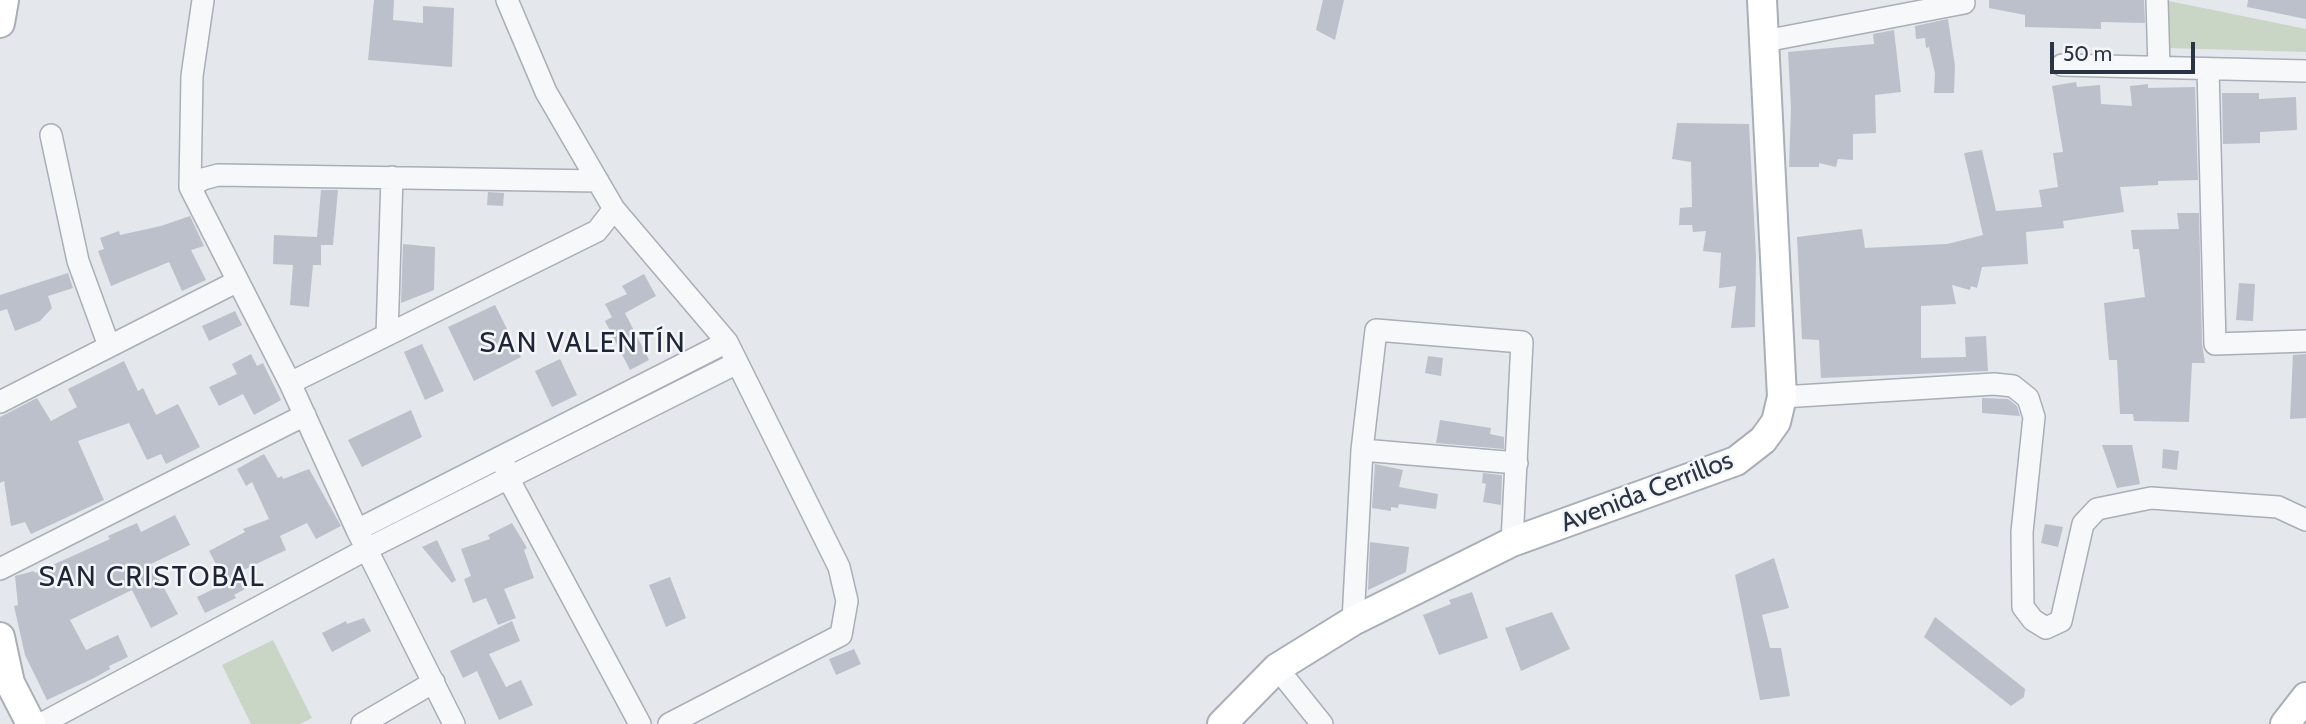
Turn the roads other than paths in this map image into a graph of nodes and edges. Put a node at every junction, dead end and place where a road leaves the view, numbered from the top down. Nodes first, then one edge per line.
1 (4, 0) edge
2 (203, 0) edge
3 (507, 0) edge
4 (1762, 0) edge
5 (2157, 0) edge
6 (1964, 3) dead end
7 (0, 23) edge
8 (1765, 41) junction
9 (2062, 65) dead end
10 (2159, 67) junction
11 (2208, 69) junction
12 (2306, 71) edge
13 (51, 135) dead end
14 (392, 177) junction
15 (598, 180) junction
16 (190, 187) junction
17 (614, 209) junction
18 (236, 282) junction
19 (387, 335) junction
20 (2306, 341) edge
21 (727, 342) junction
22 (109, 346) junction
23 (737, 363) junction
24 (290, 383) junction
25 (1782, 397) junction
26 (0, 402) edge
27 (305, 415) junction
28 (1362, 450) junction
29 (502, 455) junction
30 (1517, 463) junction
31 (508, 478) junction
32 (2306, 520) edge
33 (362, 539) junction
34 (1512, 542) junction
35 (0, 569) edge
36 (1353, 621) junction
37 (0, 637) edge
38 (1277, 668) junction
39 (434, 682) junction
40 (2306, 696) edge
41 (31, 724) edge
42 (41, 724) edge
43 (362, 724) edge
44 (454, 724) edge
45 (640, 724) edge
46 (669, 724) edge
47 (1222, 724) edge
48 (1322, 724) edge
49 (2285, 724) edge

1 - 7 street
2 - 16 street
3 - 15 street
4 - 8 street, Avenida Cerrillos
5 - 10 street
6 - 8 street
8 - 25 street, Avenida Cerrillos
9 - 10 street
10 - 11 street
11 - 12 street
11 - 20 street
13 - 22 street
14 - 15 street
14 - 16 street
14 - 19 street
15 - 17 street
16 - 18 street
17 - 19 street
17 - 21 street
18 - 22 street
18 - 24 street
19 - 24 street
21 - 23 street
21 - 29 street
22 - 26 street
23 - 31 street
23 - 46 street
24 - 27 street
25 - 32 street
25 - 34 street, Avenida Cerrillos
27 - 33 street
27 - 35 street
28 - 30 street
28 - 30 street
28 - 36 street
29 - 31 street
29 - 33 street
30 - 34 street
31 - 33 street
31 - 45 street
33 - 39 street
33 - 42 street
34 - 36 street, Avenida Cerrillos
36 - 38 street, Avenida Cerrillos
37 - 41 street
38 - 47 street, Avenida Cerrillos
38 - 48 street
39 - 43 street
39 - 44 street
40 - 49 street

